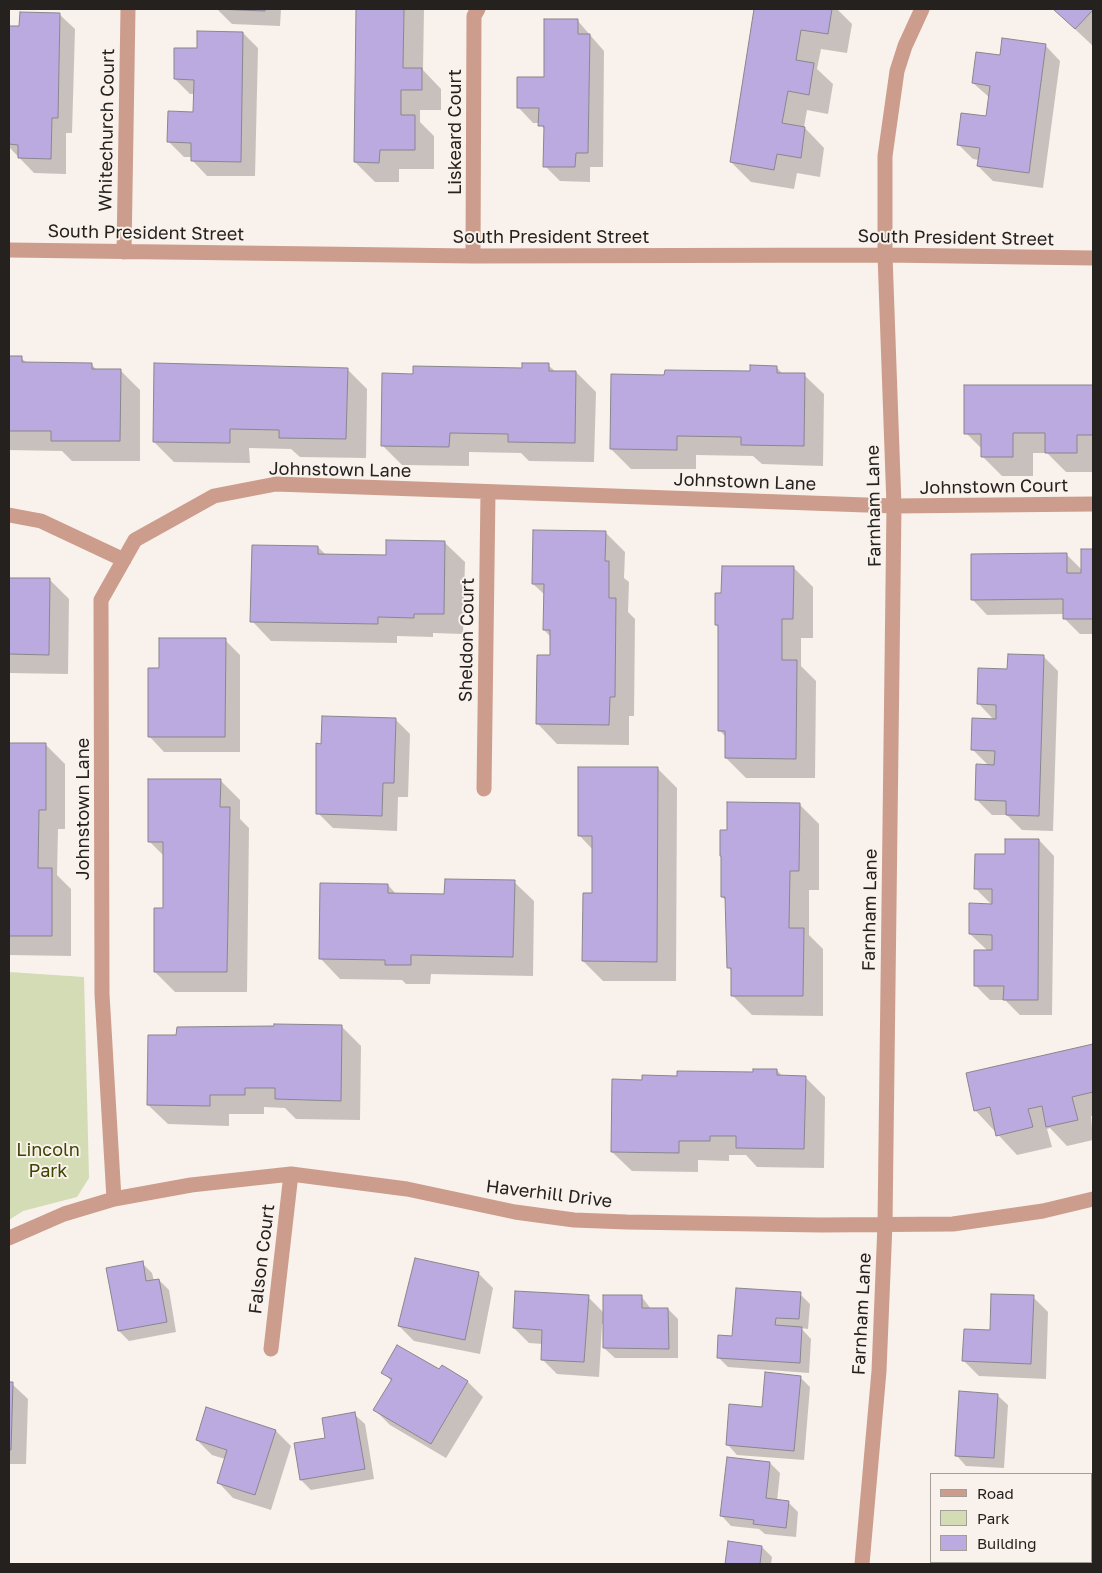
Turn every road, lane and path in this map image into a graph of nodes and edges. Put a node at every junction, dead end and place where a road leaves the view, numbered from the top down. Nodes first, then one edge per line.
1 (128, 9) edge
2 (478, 9) edge
3 (922, 9) edge
4 (9, 250) edge
5 (124, 252) junction
6 (474, 256) junction
7 (884, 256) junction
8 (1093, 258) edge
9 (488, 492) junction
10 (1093, 504) edge
11 (894, 506) junction
12 (9, 515) edge
13 (124, 560) junction
14 (484, 789) dead end
15 (291, 1174) junction
16 (1093, 1198) edge
17 (114, 1199) junction
18 (885, 1224) junction
19 (9, 1238) edge
20 (271, 1349) dead end
21 (862, 1564) edge

1 - 5 street, Whitechurch Court
2 - 6 street, Liskeard Court
3 - 7 street, Farnham Lane
4 - 5 street, South President Street
5 - 6 street, South President Street
6 - 7 street, South President Street
7 - 8 street, South President Street
7 - 11 street, Farnham Lane
9 - 11 street, Johnstown Lane
9 - 13 street, Johnstown Lane
9 - 14 street, Sheldon Court
10 - 11 street, Johnstown Court
11 - 18 street, Farnham Lane
12 - 13 street
13 - 17 street, Johnstown Lane
15 - 17 street, Haverhill Drive
15 - 18 street, Haverhill Drive
15 - 20 street, Falson Court
16 - 18 street, Haverhill Drive
17 - 19 street, Haverhill Drive
18 - 21 street, Farnham Lane

